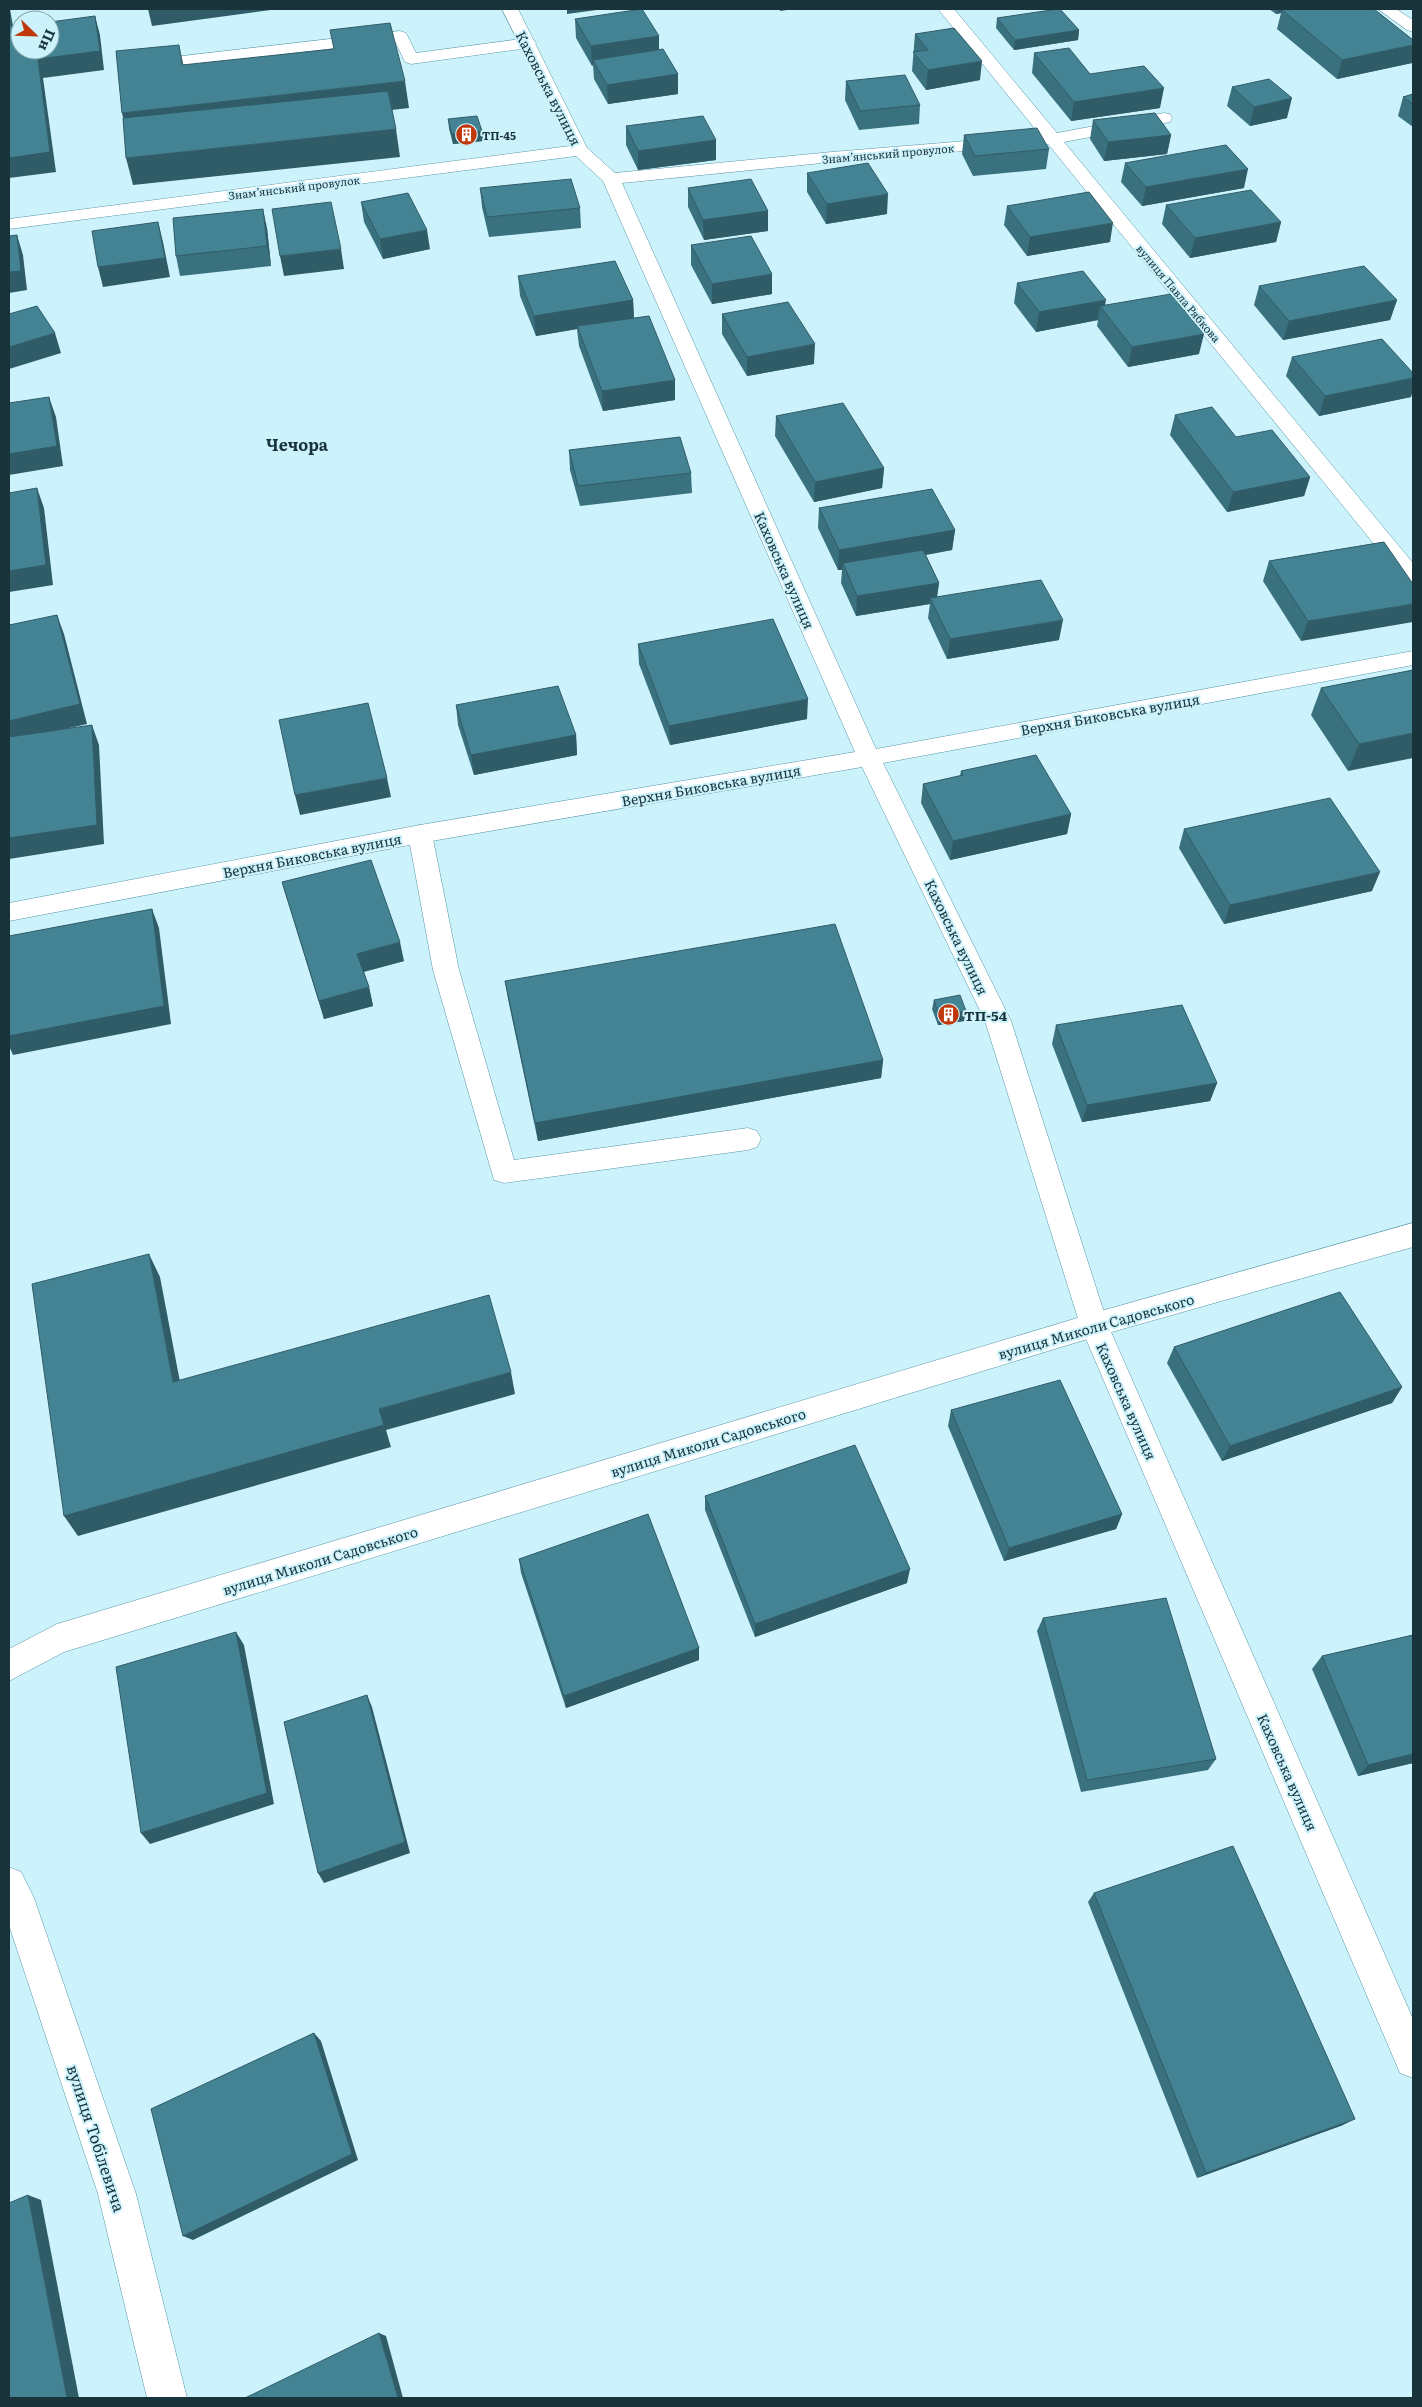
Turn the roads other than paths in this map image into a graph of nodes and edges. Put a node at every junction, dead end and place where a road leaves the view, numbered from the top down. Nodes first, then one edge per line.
1 (510, 9) edge
2 (946, 9) edge
3 (1386, 9) edge
4 (1413, 27) edge
5 (528, 43) junction
6 (148, 65) edge
7 (1164, 118) edge
8 (1051, 139) junction
9 (580, 150) junction
10 (610, 180) junction
11 (9, 224) edge
12 (1413, 577) edge
13 (1413, 658) edge
14 (869, 758) junction
15 (420, 834) junction
16 (9, 912) edge
17 (748, 1138) dead end
18 (1413, 1235) edge
19 (1094, 1326) junction
20 (9, 1666) edge
21 (9, 1884) edge
22 (1413, 2060) edge
23 (167, 2398) edge

1 - 5 street, Каховська вулиця
2 - 8 street, вулиця Павла Рябкова
3 - 4 street
5 - 6 street
5 - 9 street, Каховська вулиця
7 - 8 street, Знамʼянський провулок
8 - 10 street, Знамʼянський провулок
8 - 12 street, вулиця Павла Рябкова
9 - 10 street, Каховська вулиця
9 - 11 street, Знамʼянський провулок
10 - 14 street, Каховська вулиця
13 - 14 street, Верхня Биковська вулиця
14 - 15 street, Верхня Биковська вулиця
14 - 19 street, Каховська вулиця
15 - 16 street, Верхня Биковська вулиця
15 - 17 street
18 - 19 street, вулиця Миколи Садовського
19 - 20 street, вулиця Миколи Садовського
19 - 22 street, Каховська вулиця
21 - 23 street, вулиця Тобілевича

